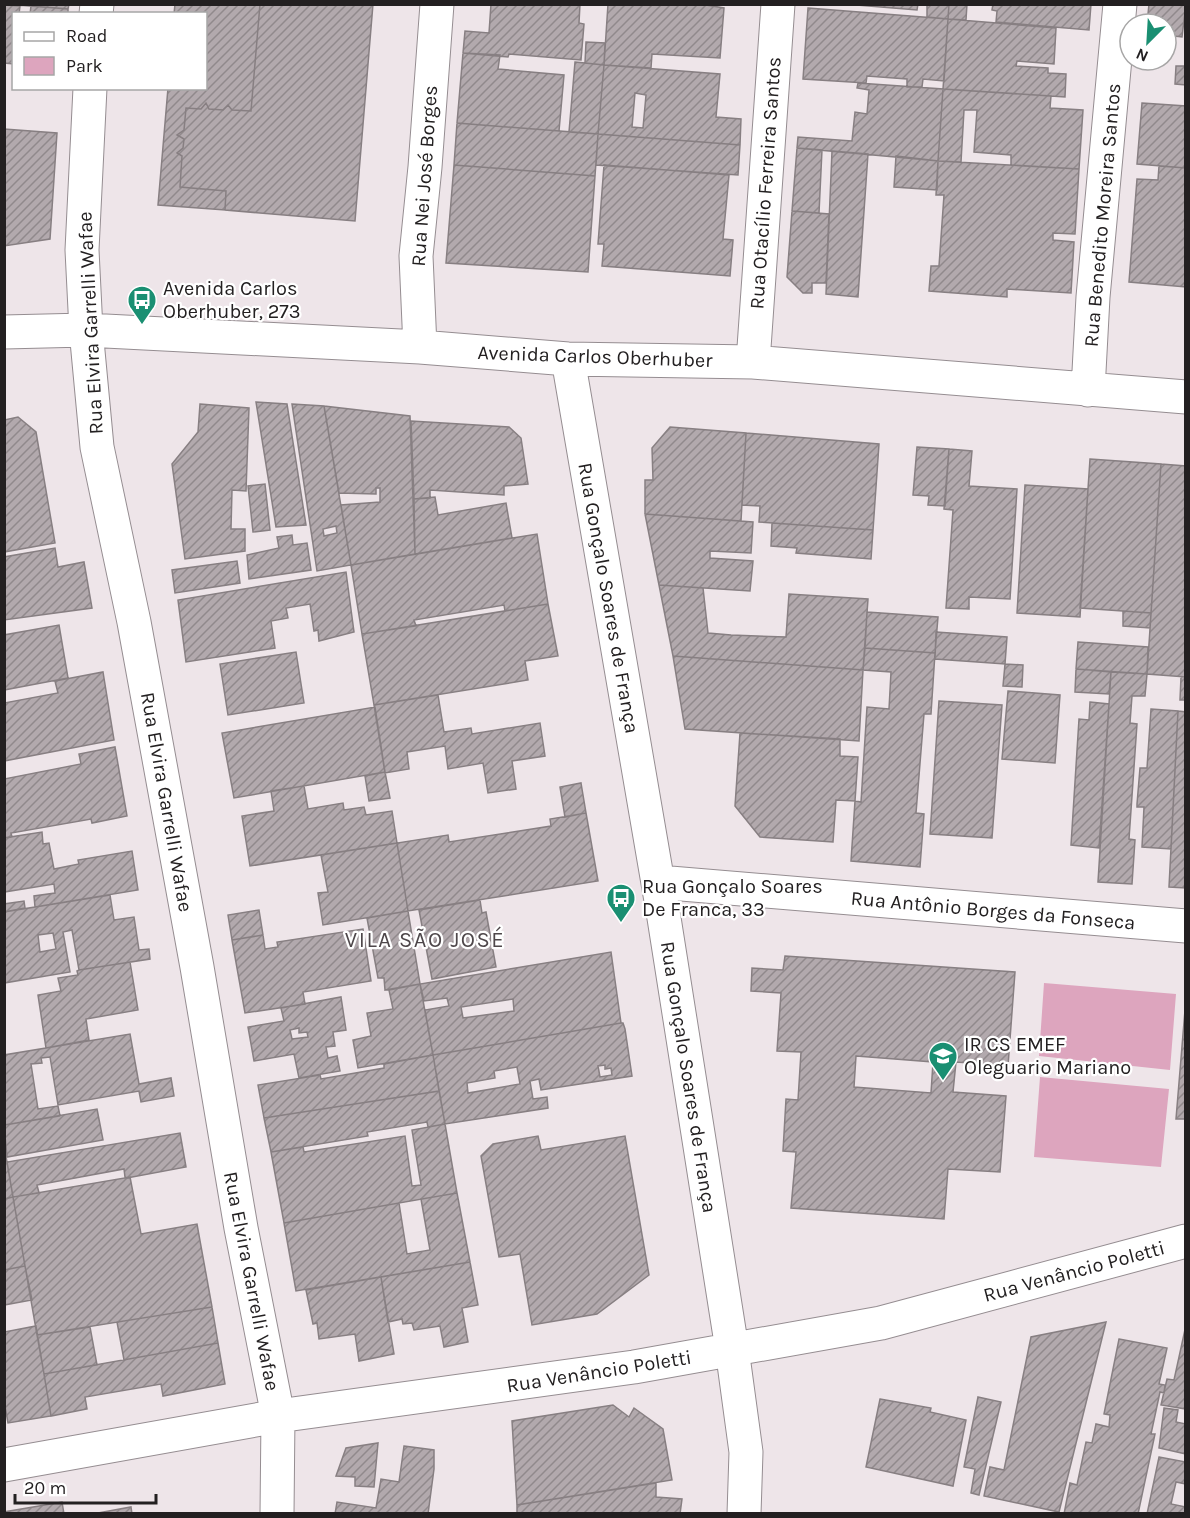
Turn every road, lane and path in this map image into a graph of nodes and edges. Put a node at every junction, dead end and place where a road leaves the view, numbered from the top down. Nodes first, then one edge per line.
1 (437, 4) edge
2 (778, 4) edge
3 (1120, 4) edge
4 (90, 90) edge
5 (86, 330) junction
6 (4, 332) edge
7 (420, 347) junction
8 (568, 359) junction
9 (753, 362) junction
10 (1088, 390) junction
11 (1185, 397) edge
12 (658, 882) junction
13 (1185, 926) edge
14 (1185, 1241) edge
15 (732, 1349) junction
16 (278, 1416) junction
17 (4, 1465) edge
18 (277, 1514) edge
19 (744, 1514) edge

1 - 7 street, Rua Nei José Borges
2 - 9 street, Rua Otacílio Ferreira Santos
3 - 10 street, Rua Benedito Moreira Santos
4 - 5 street, Rua Elvira Garrelli Wafae
5 - 6 street, Avenida Carlos Oberhuber
5 - 7 street, Avenida Carlos Oberhuber
5 - 16 street, Rua Elvira Garrelli Wafae
7 - 8 street, Avenida Carlos Oberhuber
8 - 9 street, Avenida Carlos Oberhuber
8 - 12 street, Rua Gonçalo Soares de França
9 - 10 street, Avenida Carlos Oberhuber
10 - 11 street, Avenida Carlos Oberhuber
12 - 13 street, Rua Antônio Borges da Fonseca
12 - 15 street, Rua Gonçalo Soares de França
14 - 15 street, Rua Venâncio Poletti
15 - 16 street, Rua Venâncio Poletti
15 - 19 street, Rua Gonçalo Soares de França
16 - 17 street, Rua Venâncio Poletti
16 - 18 street, Rua Elvira Garrelli Wafae

